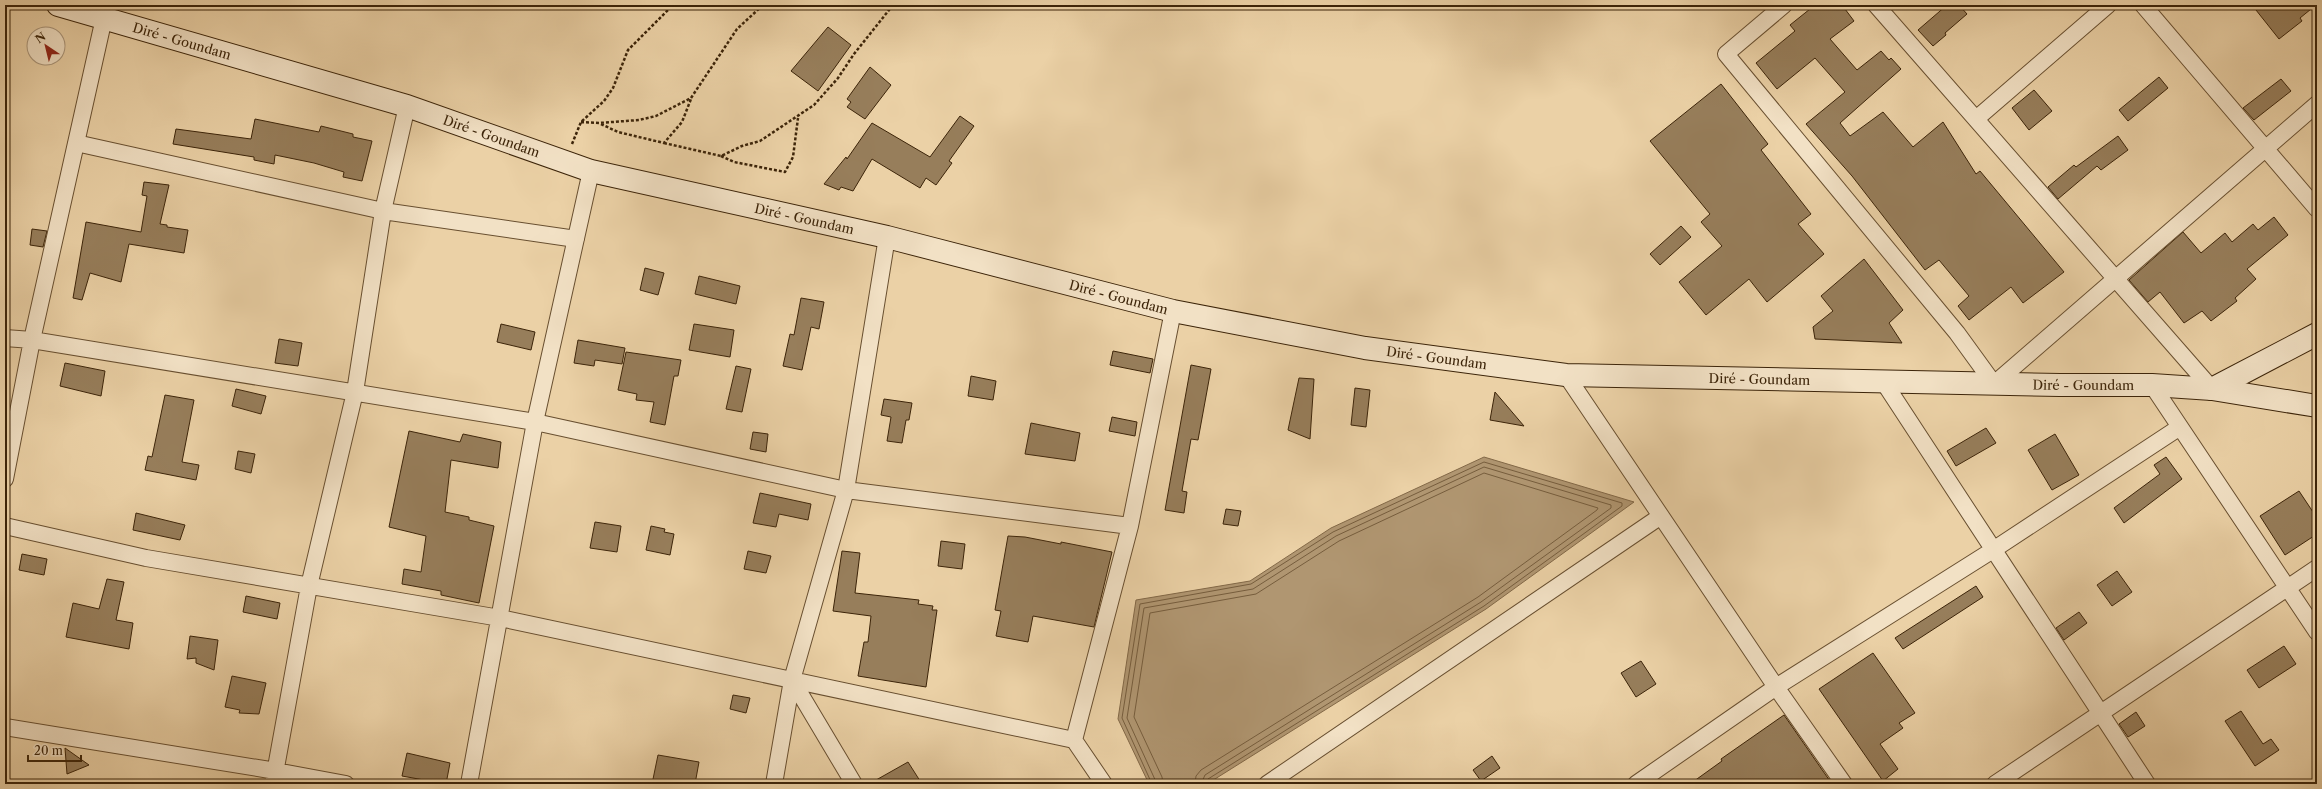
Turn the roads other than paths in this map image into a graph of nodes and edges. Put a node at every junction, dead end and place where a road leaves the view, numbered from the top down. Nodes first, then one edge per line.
1 (58, 5) edge
2 (1784, 5) edge
3 (1876, 5) edge
4 (2108, 5) edge
5 (2144, 5) edge
6 (104, 18) junction
7 (2317, 104) edge
8 (407, 106) junction
9 (1976, 119) junction
10 (76, 143) junction
11 (2266, 149) junction
12 (591, 170) junction
13 (2317, 209) edge
14 (383, 211) junction
15 (887, 237) junction
16 (576, 239) junction
17 (2116, 278) junction
18 (1172, 311) junction
19 (2317, 334) edge
20 (5, 338) edge
21 (32, 340) junction
22 (1566, 375) junction
23 (1884, 381) junction
24 (1994, 384) junction
25 (2152, 385) junction
26 (2212, 389) junction
27 (355, 392) junction
28 (2317, 406) edge
29 (535, 422) junction
30 (2180, 426) junction
31 (5, 479) edge
32 (846, 490) junction
33 (1661, 516) junction
34 (5, 526) edge
35 (1130, 526) junction
36 (1993, 550) junction
37 (2317, 568) edge
38 (309, 586) junction
39 (2288, 588) junction
40 (500, 618) junction
41 (2317, 632) edge
42 (792, 680) junction
43 (1776, 687) junction
44 (2101, 715) junction
45 (5, 727) edge
46 (1074, 740) junction
47 (274, 777) edge
48 (346, 784) edge
49 (469, 784) edge
50 (774, 784) edge
51 (854, 784) edge
52 (1104, 784) edge
53 (1266, 784) edge
54 (1636, 784) edge
55 (1844, 784) edge
56 (1995, 784) edge
57 (2147, 784) edge

1 - 6 main road, Diré - Goundam
2 - 24 street
3 - 9 street
4 - 9 street
5 - 11 street
6 - 8 main road, Diré - Goundam
6 - 10 street
7 - 11 street
8 - 12 main road, Diré - Goundam
8 - 14 street
9 - 17 street
10 - 14 street
10 - 21 street
11 - 13 street
11 - 17 street
12 - 15 main road, Diré - Goundam
12 - 16 street
14 - 16 street
14 - 27 street
15 - 18 main road, Diré - Goundam
15 - 32 street
16 - 29 street
17 - 24 street
17 - 26 street
18 - 22 main road, Diré - Goundam
18 - 35 street
19 - 26 main road
20 - 21 street
21 - 27 street
21 - 31 street
22 - 23 main road, Diré - Goundam
22 - 33 street
23 - 24 main road, Diré - Goundam
23 - 36 street
24 - 25 main road, Diré - Goundam
25 - 26 main road, Diré - Goundam
25 - 30 street
26 - 28 main road, Diré - Goundam
27 - 29 street
27 - 38 street
29 - 32 street
29 - 40 street
30 - 36 street
30 - 39 street
32 - 35 street
32 - 42 street
33 - 43 street
33 - 53 street
34 - 38 street
35 - 46 street
36 - 43 street
36 - 44 street
37 - 39 street
38 - 40 street
38 - 47 street
39 - 41 street
39 - 44 street
40 - 42 street
40 - 49 street
42 - 46 street
42 - 50 street
42 - 51 street
43 - 54 street
43 - 55 street
44 - 56 street
44 - 57 street
45 - 47 street
46 - 52 street
47 - 48 street

